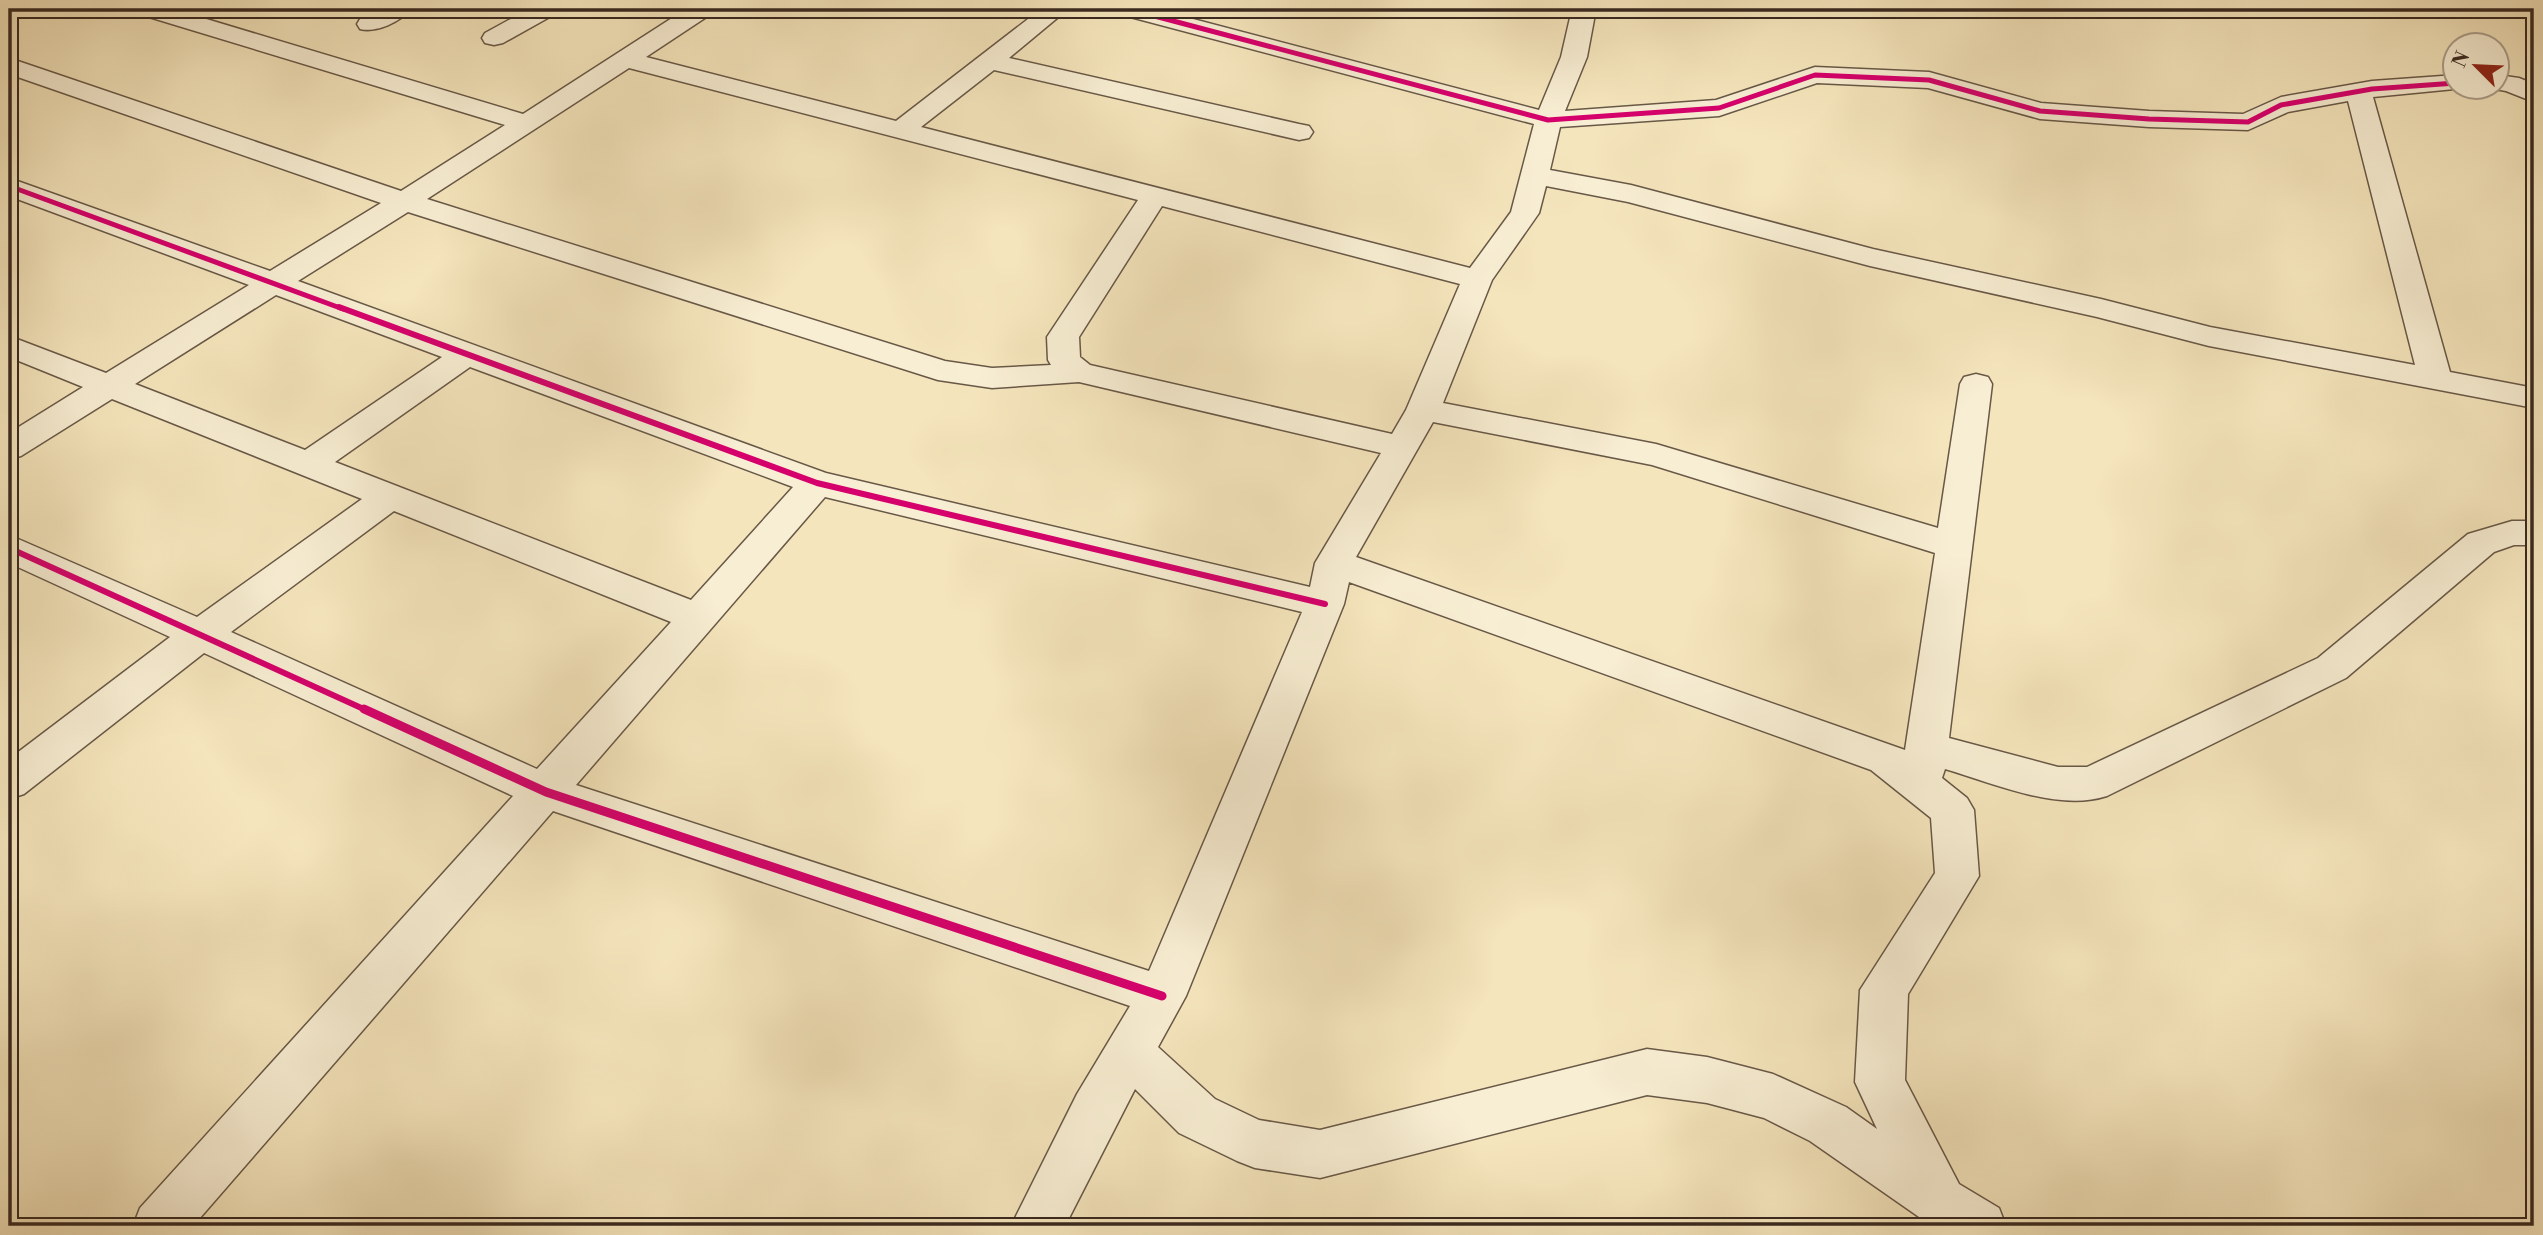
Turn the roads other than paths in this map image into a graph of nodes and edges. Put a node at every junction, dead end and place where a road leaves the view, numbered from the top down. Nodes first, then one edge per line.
1 (148, 9) edge
2 (398, 9) edge
3 (546, 9) edge
4 (702, 9) edge
5 (1056, 9) edge
6 (1128, 9) edge
7 (1577, 12) edge
8 (369, 24) dead end
9 (494, 38) dead end
10 (624, 60) junction
11 (989, 61) junction
12 (9, 66) edge
13 (2442, 84) edge
14 (2512, 84) edge
15 (2358, 91) junction
16 (2534, 94) edge
17 (1548, 120) junction
18 (526, 123) junction
19 (901, 130) junction
20 (1299, 132) dead end
21 (1534, 175) junction
22 (9, 186) edge
23 (1154, 197) junction
24 (403, 201) junction
25 (1478, 279) junction
26 (274, 282) junction
27 (9, 345) edge
28 (467, 354) junction
29 (1079, 372) junction
30 (2435, 378) junction
31 (1976, 384) dead end
32 (107, 386) junction
33 (2534, 398) edge
34 (1423, 410) junction
35 (9, 447) edge
36 (1402, 447) junction
37 (307, 465) junction
38 (817, 483) junction
39 (390, 497) junction
40 (2534, 533) edge
41 (1954, 546) junction
42 (12, 554) edge
43 (1330, 584) junction
44 (698, 618) junction
45 (200, 635) junction
46 (1924, 767) junction
47 (9, 782) edge
48 (545, 792) junction
49 (1162, 996) junction
50 (1130, 1052) junction
51 (1960, 1214) edge
52 (159, 1226) edge
53 (1037, 1226) edge

1 - 18 street
2 - 8 street
3 - 9 street
4 - 10 street
5 - 11 street
6 - 17 street
7 - 17 street
10 - 18 street
10 - 19 street
11 - 19 street
11 - 20 street
12 - 24 street
13 - 15 street
14 - 16 street
15 - 17 street
15 - 30 street
17 - 21 street
18 - 24 street
19 - 23 street
21 - 25 street
21 - 30 street
22 - 26 street
23 - 25 street
23 - 29 street
24 - 26 street
24 - 29 street
25 - 34 street
26 - 28 street
26 - 32 street
27 - 32 street
28 - 37 street
28 - 38 street
29 - 36 street
30 - 33 street
31 - 41 street
32 - 35 street
32 - 37 street
34 - 36 street
34 - 41 street
36 - 43 street
37 - 39 street
38 - 43 street
38 - 44 street
39 - 44 street
39 - 45 street
40 - 46 street
41 - 46 street
42 - 45 street
43 - 46 street
43 - 49 street
44 - 48 street
45 - 47 street
45 - 48 street
46 - 51 street
48 - 49 street
48 - 52 street
49 - 50 street
50 - 51 street
50 - 53 street

